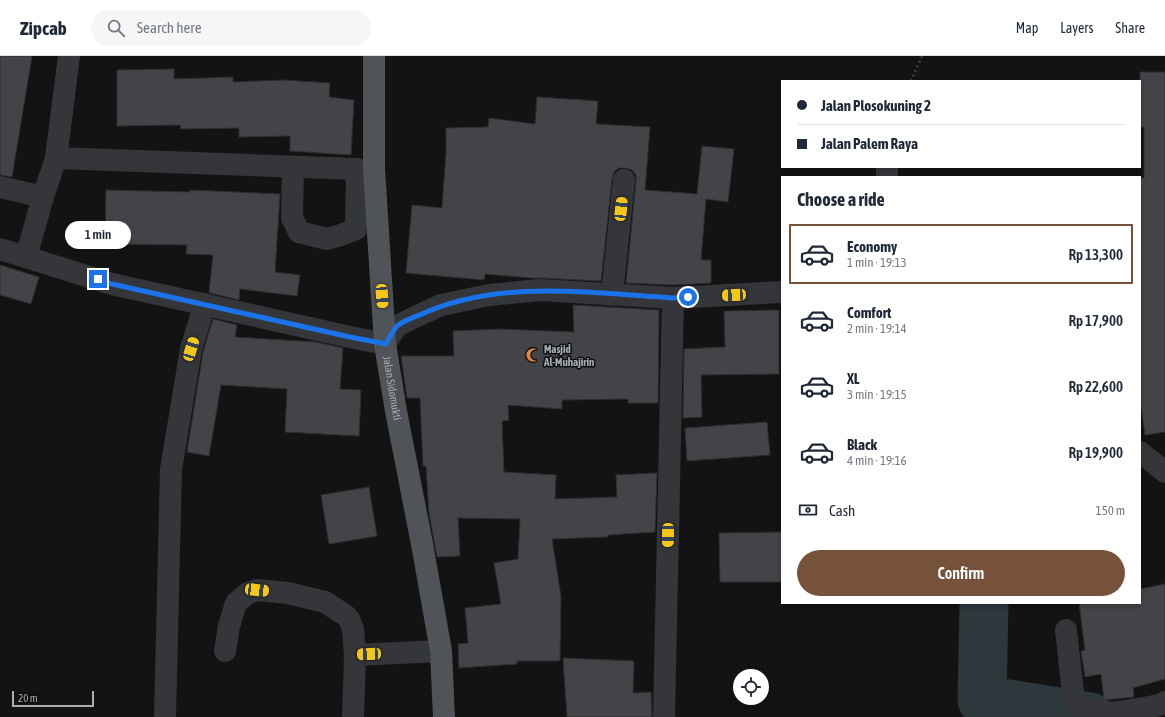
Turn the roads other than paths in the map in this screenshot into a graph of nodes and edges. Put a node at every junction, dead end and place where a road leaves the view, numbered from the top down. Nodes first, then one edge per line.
1 (69, 56) edge
2 (374, 56) edge
3 (56, 158) junction
4 (293, 167) dead end
5 (624, 180) dead end
6 (0, 187) edge
7 (43, 197) junction
8 (0, 249) edge
9 (26, 256) junction
10 (781, 292) edge
11 (612, 295) junction
12 (673, 298) junction
13 (205, 304) junction
14 (386, 344) junction
15 (1141, 453) edge
16 (1165, 472) edge
17 (1066, 630) dead end
18 (226, 651) dead end
19 (441, 651) junction
20 (355, 655) junction
21 (1165, 702) edge
22 (165, 717) edge
23 (352, 717) edge
24 (444, 717) edge
25 (664, 717) edge

1 - 3 street
2 - 14 main road, Jalan Sidomukti
3 - 4 street
3 - 7 street
5 - 11 street
6 - 7 street
7 - 9 street
8 - 9 street
9 - 13 street
10 - 12 street
11 - 12 street
11 - 14 street
12 - 25 street
13 - 14 street
13 - 22 street
14 - 19 main road, Jalan Sidomukti
15 - 16 street
17 - 21 street
18 - 20 street
19 - 20 street
19 - 24 main road, Jalan Sidomukti
20 - 23 street

